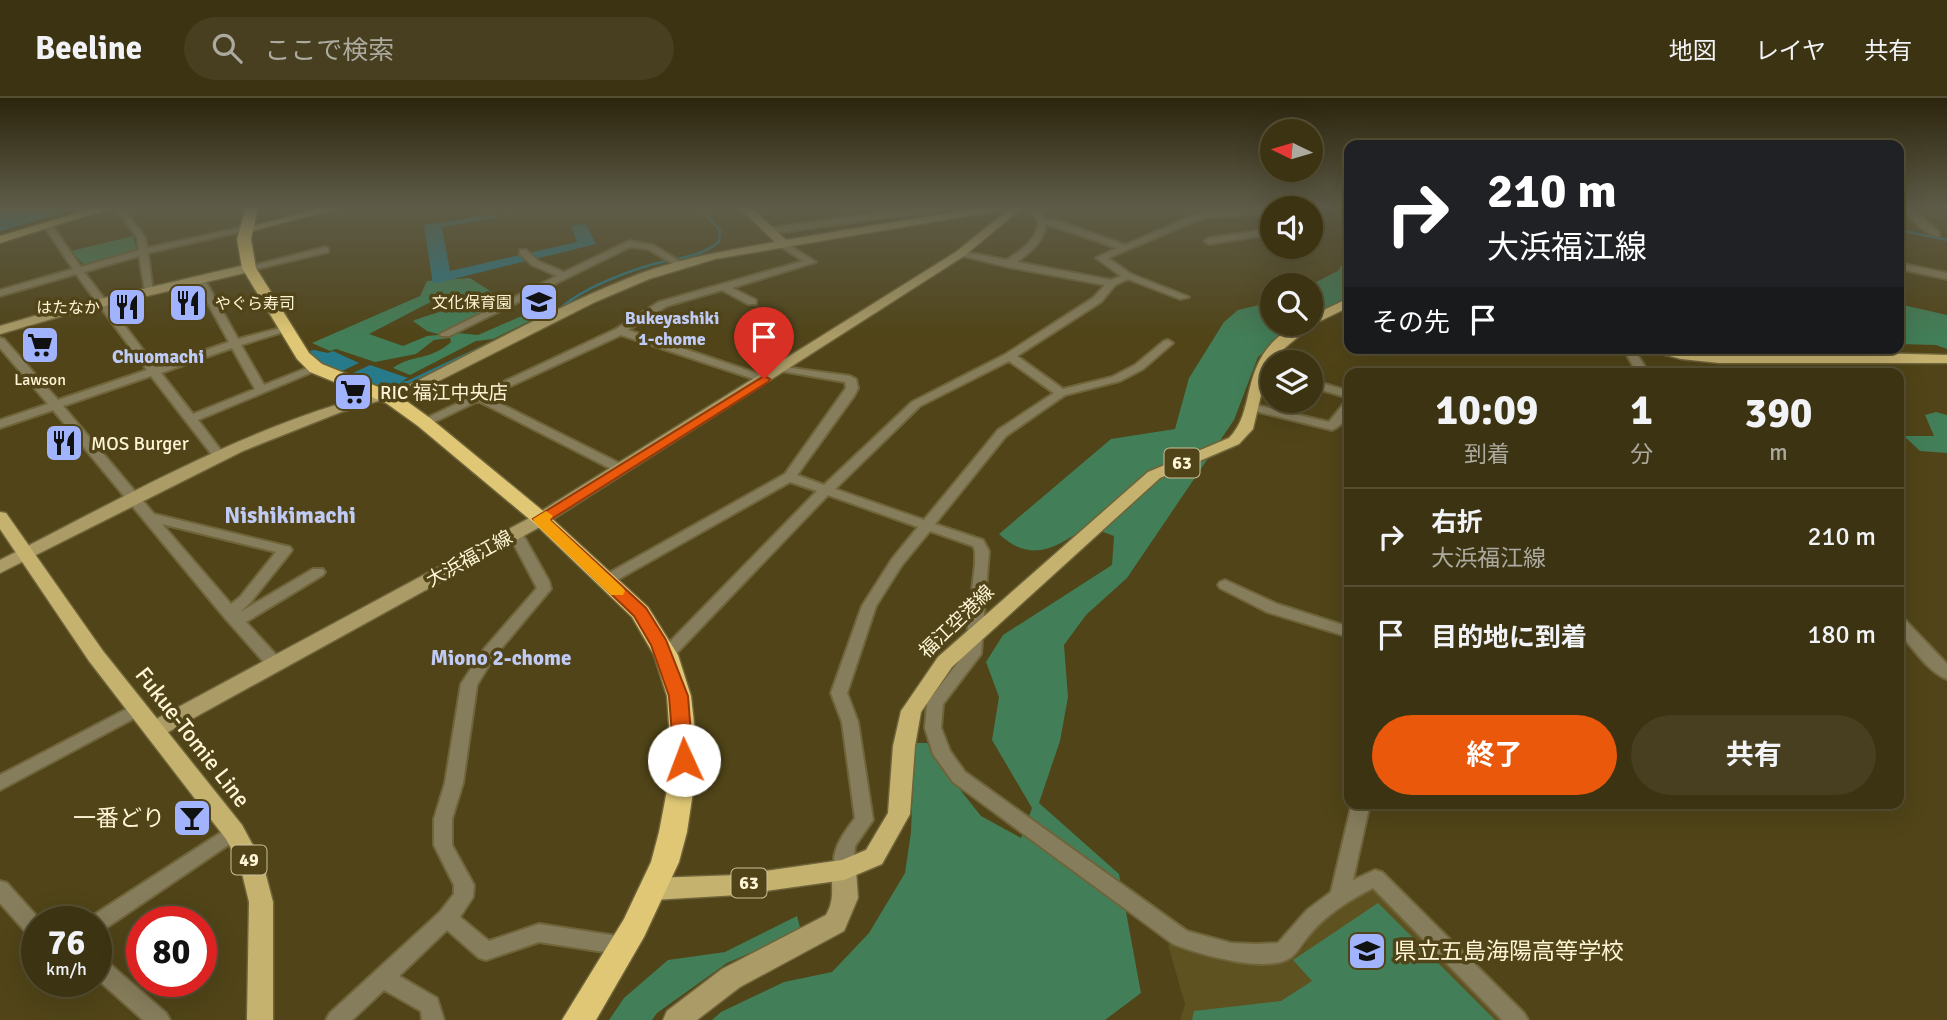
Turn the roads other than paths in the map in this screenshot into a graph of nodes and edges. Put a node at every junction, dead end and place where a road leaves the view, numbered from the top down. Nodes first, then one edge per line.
1 (65, 250) edge
2 (151, 250) edge
3 (246, 250) edge
4 (325, 250) dead end
5 (616, 250) edge
6 (655, 250) edge
7 (752, 250) edge
8 (792, 250) edge
9 (965, 250) edge
10 (1025, 250) edge
11 (1121, 250) edge
12 (142, 252) junction
13 (523, 252) dead end
14 (960, 254) junction
15 (1008, 264) junction
16 (682, 266) junction
17 (1904, 267) edge
18 (249, 268) junction
19 (79, 270) junction
20 (563, 275) junction
21 (1128, 276) junction
22 (1947, 276) edge
23 (200, 279) junction
24 (1112, 283) junction
25 (721, 286) junction
26 (150, 291) junction
27 (0, 293) edge
28 (1184, 297) dead end
29 (752, 302) dead end
30 (101, 303) junction
31 (1344, 304) edge
32 (1323, 315) edge
33 (288, 329) junction
34 (0, 330) edge
35 (620, 331) junction
36 (445, 334) dead end
37 (1288, 336) edge
38 (0, 341) edge
39 (236, 343) junction
40 (1168, 343) dead end
41 (1688, 354) edge
42 (1010, 356) junction
43 (1947, 359) edge
44 (316, 368) junction
45 (781, 368) junction
46 (155, 371) junction
47 (764, 379) junction
48 (1323, 387) edge
49 (261, 390) junction
50 (1061, 393) junction
51 (1344, 393) edge
52 (389, 397) junction
53 (478, 397) junction
54 (56, 405) junction
55 (1251, 407) junction
56 (1344, 410) edge
57 (192, 418) junction
58 (424, 422) junction
59 (0, 424) edge
60 (220, 457) junction
61 (621, 469) junction
62 (789, 477) junction
63 (827, 489) junction
64 (136, 498) junction
65 (0, 517) edge
66 (151, 517) junction
67 (541, 519) junction
68 (928, 525) junction
69 (514, 533) junction
70 (26, 554) junction
71 (0, 567) edge
72 (318, 572) dead end
73 (605, 581) junction
74 (1224, 585) dead end
75 (233, 617) junction
76 (1904, 629) edge
77 (1344, 630) edge
78 (974, 635) junction
79 (666, 655) junction
80 (275, 664) junction
81 (1947, 673) edge
82 (138, 709) junction
83 (154, 730) junction
84 (0, 782) edge
85 (1361, 809) edge
86 (234, 832) junction
87 (844, 870) junction
88 (653, 889) junction
89 (2, 894) edge
90 (1340, 894) junction
91 (112, 912) edge
92 (21, 914) edge
93 (447, 918) junction
94 (624, 946) junction
95 (382, 978) junction
96 (112, 979) edge
97 (159, 1020) edge
98 (260, 1020) edge
99 (337, 1020) edge
100 (433, 1020) edge
101 (578, 1020) edge
102 (676, 1020) edge
103 (1517, 1020) edge

1 - 19 street
2 - 12 street
3 - 18 highway
4 - 18 street
5 - 20 street
6 - 16 street
7 - 16 street
8 - 25 street
9 - 14 street, 大浜福江線
10 - 15 street
11 - 21 street
12 - 19 street
12 - 26 street
13 - 20 street
14 - 15 street
14 - 45 street, 大浜福江線
15 - 24 street
16 - 52 street
17 - 22 street
18 - 23 street
18 - 33 highway
19 - 27 street
19 - 30 street
20 - 36 street
21 - 24 street
21 - 28 street
23 - 26 street
23 - 39 street
24 - 42 street
25 - 29 street
25 - 35 street
26 - 30 street
30 - 34 street
30 - 46 street
31 - 32 main road
33 - 39 street
33 - 44 highway
35 - 47 street
35 - 53 street
37 - 55 main road, 福江空港線 / 63
38 - 54 street
39 - 46 street
39 - 49 street
40 - 50 street
41 - 43 main road
42 - 50 street
42 - 63 street
44 - 49 street
44 - 52 highway
45 - 47 street, 大浜福江線
45 - 62 street
46 - 54 street
46 - 57 street
47 - 61 street, 大浜福江線
48 - 51 street
49 - 57 street
50 - 68 street
52 - 58 highway
52 - 60 street
53 - 58 street
53 - 61 street
54 - 59 street
54 - 64 street
55 - 56 street
55 - 78 main road, 福江空港線 / 63
57 - 60 street
58 - 67 highway
60 - 64 street
61 - 67 street, 大浜福江線
62 - 63 street
62 - 73 street
63 - 68 street
63 - 79 street
64 - 66 street
64 - 70 street
65 - 70 main road, Fukue-Tomie Line / 49
66 - 75 street
66 - 75 street
67 - 69 street, 大浜福江線
67 - 73 highway
68 - 78 street
68 - 87 street
69 - 80 street, 大浜福江線
69 - 93 street
70 - 71 street
70 - 82 main road, Fukue-Tomie Line / 49
72 - 75 street
73 - 79 highway
74 - 77 street
75 - 80 street
76 - 81 street
78 - 87 main road, 福江空港線 / 63
78 - 90 street
79 - 88 highway
80 - 83 street, 大浜福江線
82 - 83 main road, Fukue-Tomie Line / 49
82 - 84 street
83 - 86 main road, Fukue-Tomie Line / 49
85 - 90 street
86 - 91 street
86 - 98 main road, Fukue-Tomie Line / 49
87 - 88 main road, 福江空港線 / 63
87 - 102 street
88 - 94 highway
89 - 92 street
90 - 103 street
93 - 94 street
93 - 95 street
94 - 101 highway
95 - 99 street
95 - 100 street
96 - 97 street

